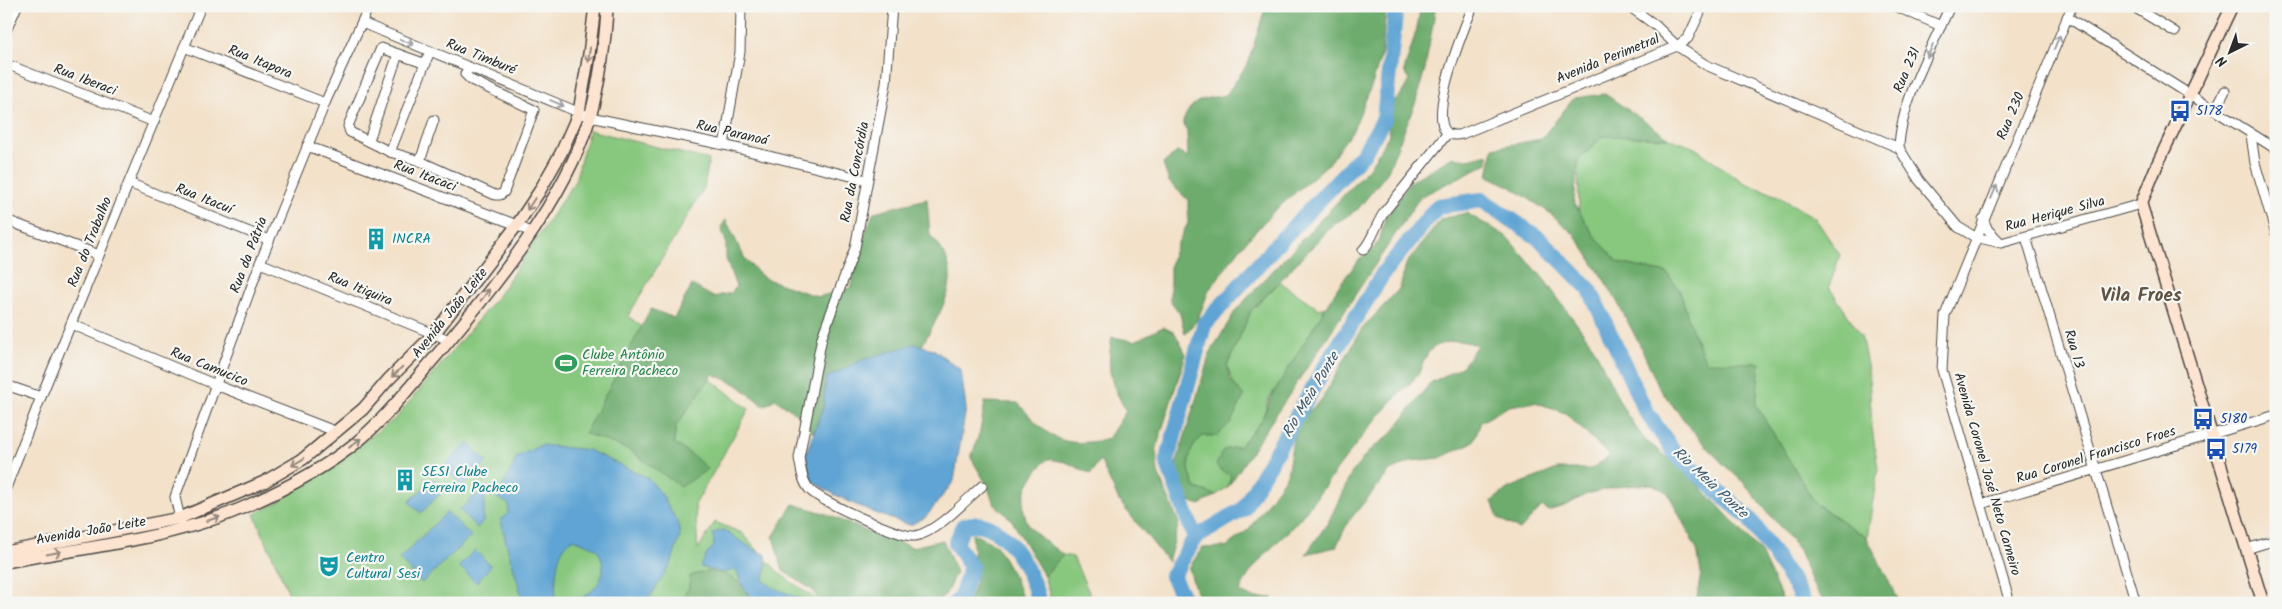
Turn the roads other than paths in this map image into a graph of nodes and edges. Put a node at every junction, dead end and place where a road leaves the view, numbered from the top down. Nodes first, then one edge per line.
1 (16, 6) edge
2 (201, 6) edge
3 (369, 6) edge
4 (594, 6) edge
5 (607, 6) edge
6 (741, 6) edge
7 (892, 6) edge
8 (1473, 6) edge
9 (1629, 6) edge
10 (1703, 6) edge
11 (1896, 6) edge
12 (1950, 6) edge
13 (2072, 6) edge
14 (2132, 6) edge
15 (2232, 6) edge
16 (2067, 17) junction
17 (362, 23) junction
18 (1941, 26) junction
19 (6, 31) edge
20 (2175, 32) dead end
21 (1677, 46) junction
22 (184, 47) junction
23 (430, 51) junction
24 (398, 54) junction
25 (6, 64) edge
26 (426, 64) junction
27 (469, 67) junction
28 (503, 81) junction
29 (2225, 91) dead end
30 (2190, 94) junction
31 (506, 96) junction
32 (325, 103) junction
33 (2215, 110) junction
34 (584, 114) junction
35 (434, 120) dead end
36 (154, 122) junction
37 (1448, 134) junction
38 (2251, 135) junction
39 (368, 140) junction
40 (724, 145) junction
41 (307, 146) junction
42 (1899, 148) junction
43 (2276, 149) edge
44 (390, 152) junction
45 (420, 162) junction
46 (868, 180) junction
47 (129, 184) junction
48 (2141, 204) junction
49 (1982, 219) junction
50 (6, 220) edge
51 (517, 225) junction
52 (532, 233) junction
53 (2276, 234) edge
54 (1975, 237) junction
55 (2026, 237) junction
56 (269, 240) junction
57 (2001, 242) junction
58 (1364, 250) dead end
59 (99, 255) junction
60 (260, 263) junction
61 (455, 307) junction
62 (469, 316) junction
63 (71, 324) junction
64 (434, 334) junction
65 (449, 340) junction
66 (6, 385) edge
67 (216, 385) junction
68 (41, 397) junction
69 (2276, 415) edge
70 (337, 432) junction
71 (2212, 434) junction
72 (2096, 469) junction
73 (982, 486) dead end
74 (6, 488) edge
75 (1981, 504) junction
76 (181, 523) junction
77 (2276, 540) edge
78 (2246, 549) junction
79 (6, 552) edge
80 (6, 562) edge
81 (2010, 603) edge
82 (2136, 603) edge
83 (2262, 603) edge

1 - 19 street
2 - 22 street, Rua do Trabalho
3 - 17 street, Rua da Pátria
4 -> 34 street, Avenida João Leite
5 - 34 street, Avenida João Leite
6 - 40 street
7 - 46 street, Rua da Concórdia
8 - 37 street
9 - 21 street
10 - 21 street
11 - 18 street
12 - 18 street, Rua 231
13 - 16 street, Rua 230
14 - 20 street
15 - 30 street
16 - 30 street
49 -> 16 street, Rua 230
17 -> 23 street, Rua Timburé
17 - 32 street, Rua da Pátria
18 -> 42 street, Rua 231
21 - 37 street, Avenida Perimetral
21 - 42 street, Avenida Perimetral
22 - 32 street, Rua Itapora
22 - 36 street, Rua do Trabalho
23 - 26 street
23 - 27 street, Rua Timburé
24 - 26 street
24 - 39 street
24 - 39 street
25 - 36 street, Rua Iberaci
26 - 44 street
27 - 28 street, Rua Timburé
27 - 31 street
28 - 31 street
28 -> 34 street, Rua Timburé
29 - 33 street
30 - 33 street
30 - 48 street
31 - 45 street
32 - 41 street, Rua da Pátria
33 - 38 street
34 - 40 street, Rua Paranoá
34 -> 51 street, Avenida João Leite
34 - 52 street, Avenida João Leite
35 - 45 street
36 - 47 street, Rua do Trabalho
37 - 58 street
38 - 43 street
38 - 53 street
39 - 44 street
40 - 46 street, Rua Paranoá
41 - 51 street, Rua Itacaci
41 - 56 street, Rua da Pátria
42 - 54 street
44 - 45 street
46 - 73 street, Rua da Concórdia
47 - 56 street, Rua Itacuí
47 - 59 street, Rua do Trabalho
48 - 55 street, Rua Herique Silva
48 - 71 street
49 - 54 street, Rua 230
49 - 57 street
50 - 59 street
51 - 52 street, Rua Itacaci
51 - 61 street, Avenida João Leite
62 -> 52 street, Avenida João Leite
54 - 57 street, Rua Herique Silva
54 - 75 street, Avenida Coronel José Neto Carneiro
55 - 57 street, Rua Herique Silva
55 - 72 street, Rua 13
56 - 60 street, Rua da Pátria
59 - 63 street, Rua do Trabalho
60 - 64 street, Rua Itiquira
60 - 67 street, Rua da Pátria
61 - 62 street
61 - 64 street, Avenida João Leite
62 - 65 street, Avenida João Leite
63 - 67 street, Rua Camucico
63 - 68 street, Rua do Trabalho
64 - 65 street, Rua Itiquira
64 -> 70 street, Avenida João Leite
76 -> 65 street, Avenida João Leite
66 - 68 street
67 - 70 street, Rua Camucico
67 - 76 street, Rua da Pátria
68 - 74 street, Rua do Trabalho
69 - 71 street, Rua Coronel Francisco Froes
70 -> 76 street, Avenida João Leite
71 - 72 street, Rua Coronel Francisco Froes
71 - 78 street
72 - 75 street, Rua Coronel Francisco Froes
72 - 82 street, Rua 13
75 - 81 street, Avenida Coronel José Neto Carneiro
76 - 79 street, Avenida João Leite
80 -> 76 street, Avenida João Leite
77 - 78 street
78 - 83 street

